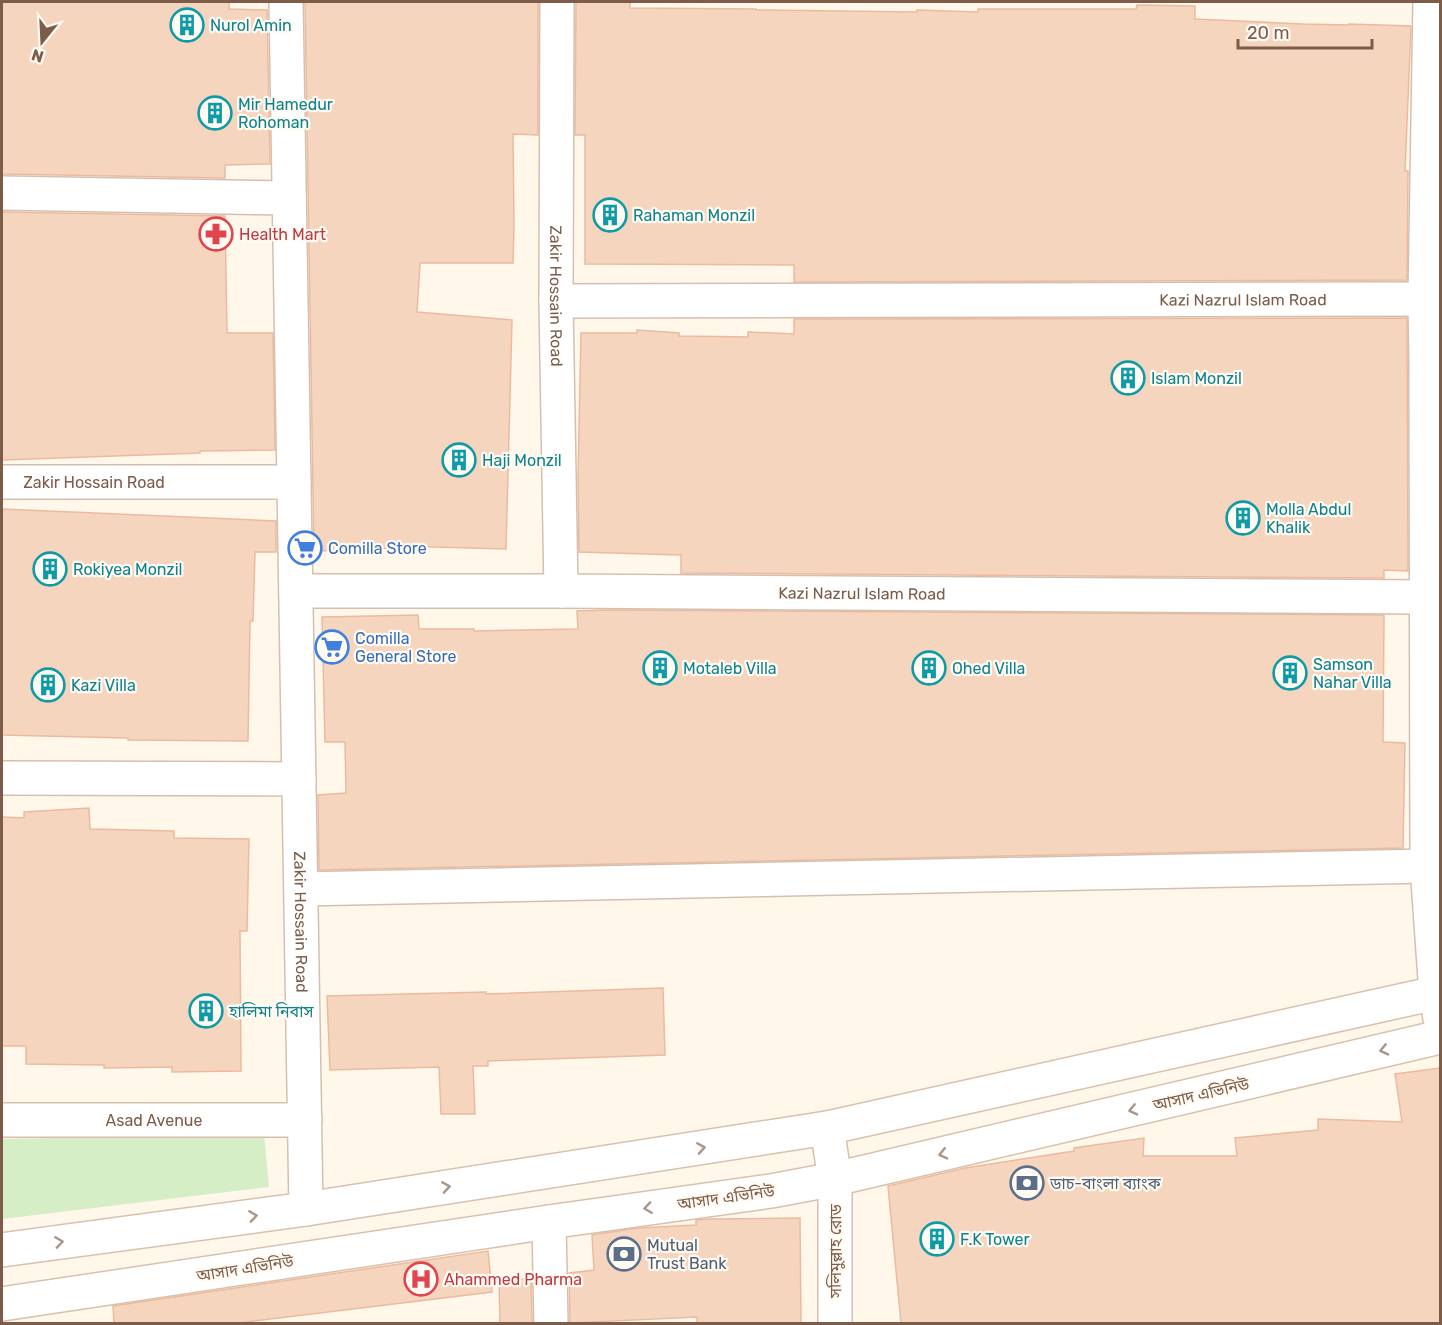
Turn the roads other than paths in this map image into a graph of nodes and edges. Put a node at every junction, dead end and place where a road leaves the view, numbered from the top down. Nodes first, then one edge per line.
1 (286, 2) edge
2 (557, 2) edge
3 (1430, 2) edge
4 (1435, 93) edge
5 (2, 193) edge
6 (289, 198) junction
7 (1425, 299) junction
8 (556, 301) junction
9 (1433, 361) edge
10 (2, 482) edge
11 (294, 482) junction
12 (296, 591) junction
13 (561, 591) junction
14 (1426, 597) junction
15 (2, 778) edge
16 (299, 779) junction
17 (1427, 866) junction
18 (301, 889) junction
19 (1439, 1001) edge
20 (1440, 1037) edge
21 (2, 1120) edge
22 (305, 1120) junction
23 (827, 1128) junction
24 (835, 1179) junction
25 (306, 1209) junction
26 (549, 1222) junction
27 (2, 1250) edge
28 (2, 1304) edge
29 (551, 1323) edge
30 (835, 1323) edge

1 - 6 street, Zakir Hossain Road
2 - 8 street, Zakir Hossain Road
3 - 4 street
4 - 7 street
5 - 6 street
6 - 11 street, Zakir Hossain Road
7 - 8 street, Kazi Nazrul Islam Road
7 - 9 street
8 - 13 street, Zakir Hossain Road
9 - 14 street
10 - 11 street, Zakir Hossain Road
11 - 12 street, Zakir Hossain Road
12 - 13 street, Kazi Nazrul Islam Road
12 - 16 street, Zakir Hossain Road
13 - 14 street, Kazi Nazrul Islam Road
14 - 17 street
15 - 16 street
16 - 18 street, Zakir Hossain Road
17 - 18 street
17 - 19 street
18 - 22 street, Zakir Hossain Road
19 - 23 street
20 -> 24 street, আসাদ এভিনিউ
21 - 22 street, Asad Avenue
22 - 25 street, Zakir Hossain Road
23 - 24 street, সলিমুল্লাহ রোড
25 -> 23 street
24 -> 26 street, আসাদ এভিনিউ
24 - 30 street, সলিমুল্লাহ রোড
27 -> 25 street
26 - 28 street, আসাদ এভিনিউ
26 - 29 street

